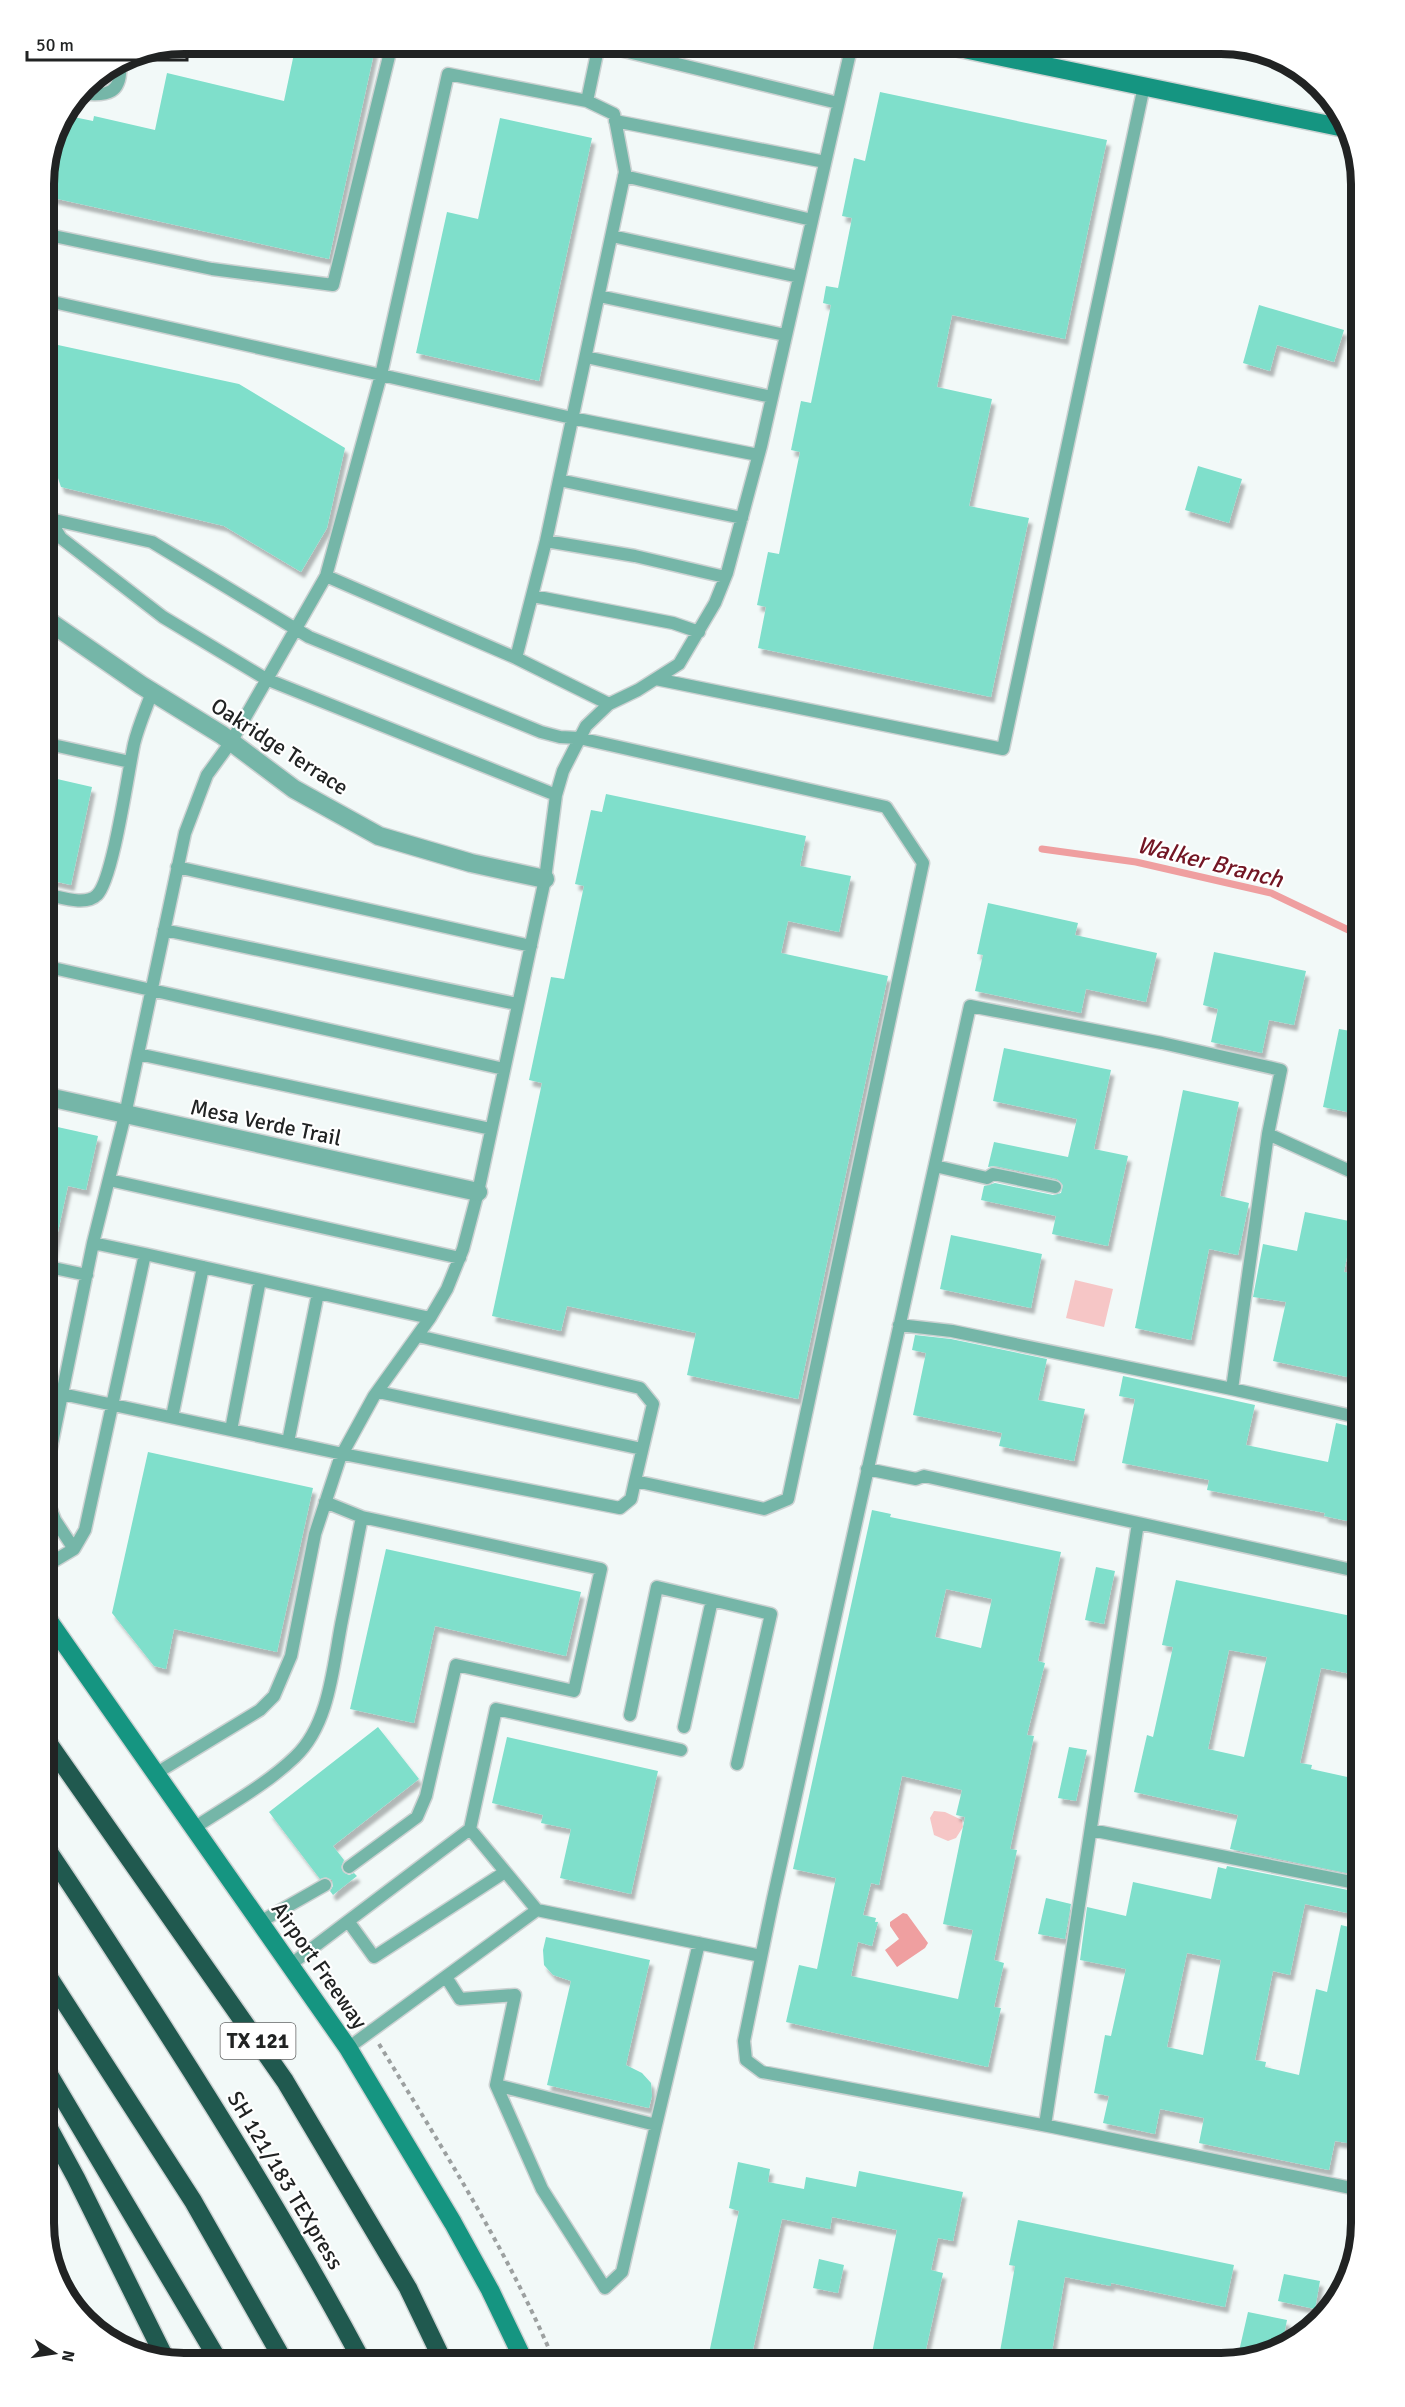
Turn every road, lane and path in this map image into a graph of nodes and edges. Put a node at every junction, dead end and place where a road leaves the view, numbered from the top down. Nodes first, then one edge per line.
1 (390, 54) edge
2 (597, 54) edge
3 (640, 54) edge
4 (850, 54) edge
5 (989, 54) edge
6 (121, 70) edge
7 (1144, 86) junction
8 (90, 94) edge
9 (587, 101) junction
10 (838, 103) junction
11 (615, 121) junction
12 (1338, 127) edge
13 (825, 162) junction
14 (624, 176) junction
15 (812, 220) junction
16 (54, 236) edge
17 (612, 236) junction
18 (799, 277) junction
19 (598, 296) junction
20 (54, 302) edge
21 (785, 335) junction
22 (585, 357) junction
23 (381, 375) junction
24 (772, 397) junction
25 (572, 418) junction
26 (758, 455) junction
27 (559, 480) junction
28 (54, 517) edge
29 (742, 518) junction
30 (54, 526) edge
31 (546, 541) junction
32 (326, 576) junction
33 (725, 577) junction
34 (533, 596) junction
35 (54, 625) edge
36 (295, 630) junction
37 (699, 632) junction
38 (516, 658) junction
39 (266, 679) junction
40 (656, 679) junction
41 (152, 692) junction
42 (609, 705) junction
43 (579, 738) junction
44 (231, 742) junction
45 (54, 745) edge
46 (130, 762) junction
47 (556, 795) junction
48 (177, 867) junction
49 (545, 879) junction
50 (54, 896) edge
51 (164, 930) junction
52 (531, 946) junction
53 (54, 968) edge
54 (151, 990) junction
55 (517, 1004) junction
56 (138, 1054) junction
57 (504, 1069) junction
58 (54, 1098) edge
59 (125, 1115) junction
60 (491, 1129) junction
61 (1268, 1134) junction
62 (935, 1166) junction
63 (1351, 1171) edge
64 (109, 1180) junction
65 (1055, 1187) dead end
66 (478, 1192) junction
67 (93, 1243) junction
68 (145, 1254) junction
69 (460, 1258) junction
70 (203, 1267) junction
71 (54, 1268) edge
72 (87, 1275) junction
73 (260, 1280) junction
74 (318, 1293) junction
75 (430, 1318) junction
76 (899, 1325) junction
77 (418, 1336) junction
78 (1232, 1389) junction
79 (378, 1392) junction
80 (62, 1394) junction
81 (112, 1404) junction
82 (1351, 1416) edge
83 (172, 1417) junction
84 (231, 1430) junction
85 (54, 1433) edge
86 (288, 1442) junction
87 (642, 1449) junction
88 (343, 1454) junction
89 (867, 1469) junction
90 (635, 1482) junction
91 (325, 1502) junction
92 (54, 1515) edge
93 (362, 1517) junction
94 (1138, 1523) junction
95 (74, 1549) junction
96 (54, 1561) edge
97 (1351, 1570) edge
98 (712, 1600) junction
99 (54, 1628) edge
100 (630, 1715) dead end
101 (684, 1727) dead end
102 (681, 1750) dead end
103 (54, 1751) edge
104 (737, 1764) dead end
105 (155, 1773) junction
106 (194, 1828) junction
107 (470, 1828) junction
108 (1091, 1830) junction
109 (54, 1860) edge
110 (349, 1867) dead end
111 (505, 1872) junction
112 (1351, 1882) edge
113 (325, 1885) dead end
114 (537, 1910) junction
115 (348, 1921) junction
116 (260, 1922) junction
117 (699, 1943) junction
118 (761, 1956) junction
119 (290, 1965) junction
120 (446, 1977) junction
121 (54, 1986) edge
122 (371, 2031) junction
123 (348, 2048) junction
124 (54, 2083) edge
125 (496, 2085) junction
126 (656, 2125) junction
127 (1045, 2125) junction
128 (54, 2137) edge
129 (1351, 2188) edge
130 (162, 2351) edge
131 (214, 2353) edge
132 (279, 2353) edge
133 (358, 2353) edge
134 (439, 2353) edge
135 (520, 2353) edge
136 (551, 2353) edge

1 - 16 lane
2 - 9 lane
3 - 10 lane
4 - 10 lane
5 - 7 main road
6 - 8 lane
7 - 12 main road
7 - 40 lane
9 - 11 lane
9 - 23 lane
10 - 13 lane
11 - 13 lane
11 - 14 lane
13 - 15 lane
14 - 15 lane
14 - 17 lane
15 - 18 lane
17 - 18 lane
17 - 19 lane
18 - 21 lane
19 - 21 lane
19 - 22 lane
20 - 23 lane
21 - 24 lane
22 - 24 lane
22 - 25 lane
23 - 25 lane
23 - 32 lane
24 - 26 lane
25 - 26 lane
25 - 27 lane
26 - 29 lane
27 - 29 lane
27 - 31 lane
28 - 36 lane
29 - 33 lane
30 - 39 lane
31 - 33 lane
31 - 34 lane
32 - 36 lane
32 - 38 lane
33 - 37 lane
34 - 37 lane
34 - 38 lane
35 - 41 street, Oakridge Terrace
36 - 39 lane
36 - 43 lane
37 - 40 lane
38 - 42 lane
39 - 44 lane
39 - 47 lane
40 - 42 lane
41 - 44 street, Oakridge Terrace
41 - 46 lane
42 - 43 lane
43 - 47 lane
43 - 90 lane
44 - 48 lane
44 - 49 street, Oakridge Terrace
45 - 46 lane
46 - 50 lane
47 - 49 lane
48 - 51 lane
48 - 52 lane
49 - 52 lane
51 - 54 lane
51 - 55 lane
52 - 55 lane
53 - 54 lane
54 - 56 lane
54 - 57 lane
55 - 57 lane
56 - 59 lane
56 - 60 lane
57 - 60 lane
58 - 59 street, Mesa Verde Trail
59 - 64 lane
59 - 66 street, Mesa Verde Trail
60 - 66 lane
61 - 62 lane
61 - 63 lane
61 - 78 lane
62 - 65 lane
62 - 76 lane
64 - 67 lane
64 - 69 lane
66 - 69 lane
67 - 68 lane
67 - 72 lane
68 - 70 lane
68 - 81 lane
69 - 75 lane
70 - 73 lane
70 - 83 lane
71 - 72 lane
72 - 80 lane
73 - 74 lane
73 - 84 lane
74 - 75 lane
74 - 86 lane
75 - 77 lane
76 - 78 lane
76 - 89 lane
77 - 79 lane
77 - 87 lane
78 - 82 lane
79 - 87 lane
79 - 88 lane
80 - 81 lane
80 - 85 lane
81 - 83 lane
81 - 95 lane
83 - 84 lane
84 - 86 lane
86 - 88 lane
87 - 90 lane
88 - 90 lane
88 - 91 lane
89 - 94 lane
89 - 118 lane
91 - 93 lane
91 - 105 lane
92 - 95 lane
93 - 106 lane
93 - 110 lane
94 - 97 lane
94 - 108 lane
95 - 96 lane
98 - 100 lane
98 - 101 lane
98 - 104 lane
99 - 105 main road, Airport Freeway
102 - 107 lane
103 - 134 highway, TX 121
105 - 106 main road, Airport Freeway
106 - 116 main road, Airport Freeway
107 - 111 lane
107 - 115 lane
108 - 112 lane
108 - 127 lane
109 - 133 highway, SH 121/183 TEXpress
111 - 114 lane
111 - 115 lane
113 - 116 lane
114 - 117 lane
114 - 120 lane
115 - 119 lane
116 - 119 main road, Airport Freeway
117 - 118 lane
117 - 126 lane
118 - 127 lane
119 - 123 main road, Airport Freeway
120 - 122 lane
120 - 125 lane
121 - 132 highway
122 - 123 lane
122 - 136 path
123 - 135 main road, Airport Freeway
124 - 131 highway
125 - 126 lane
125 - 126 lane
127 - 129 lane
128 - 130 highway

